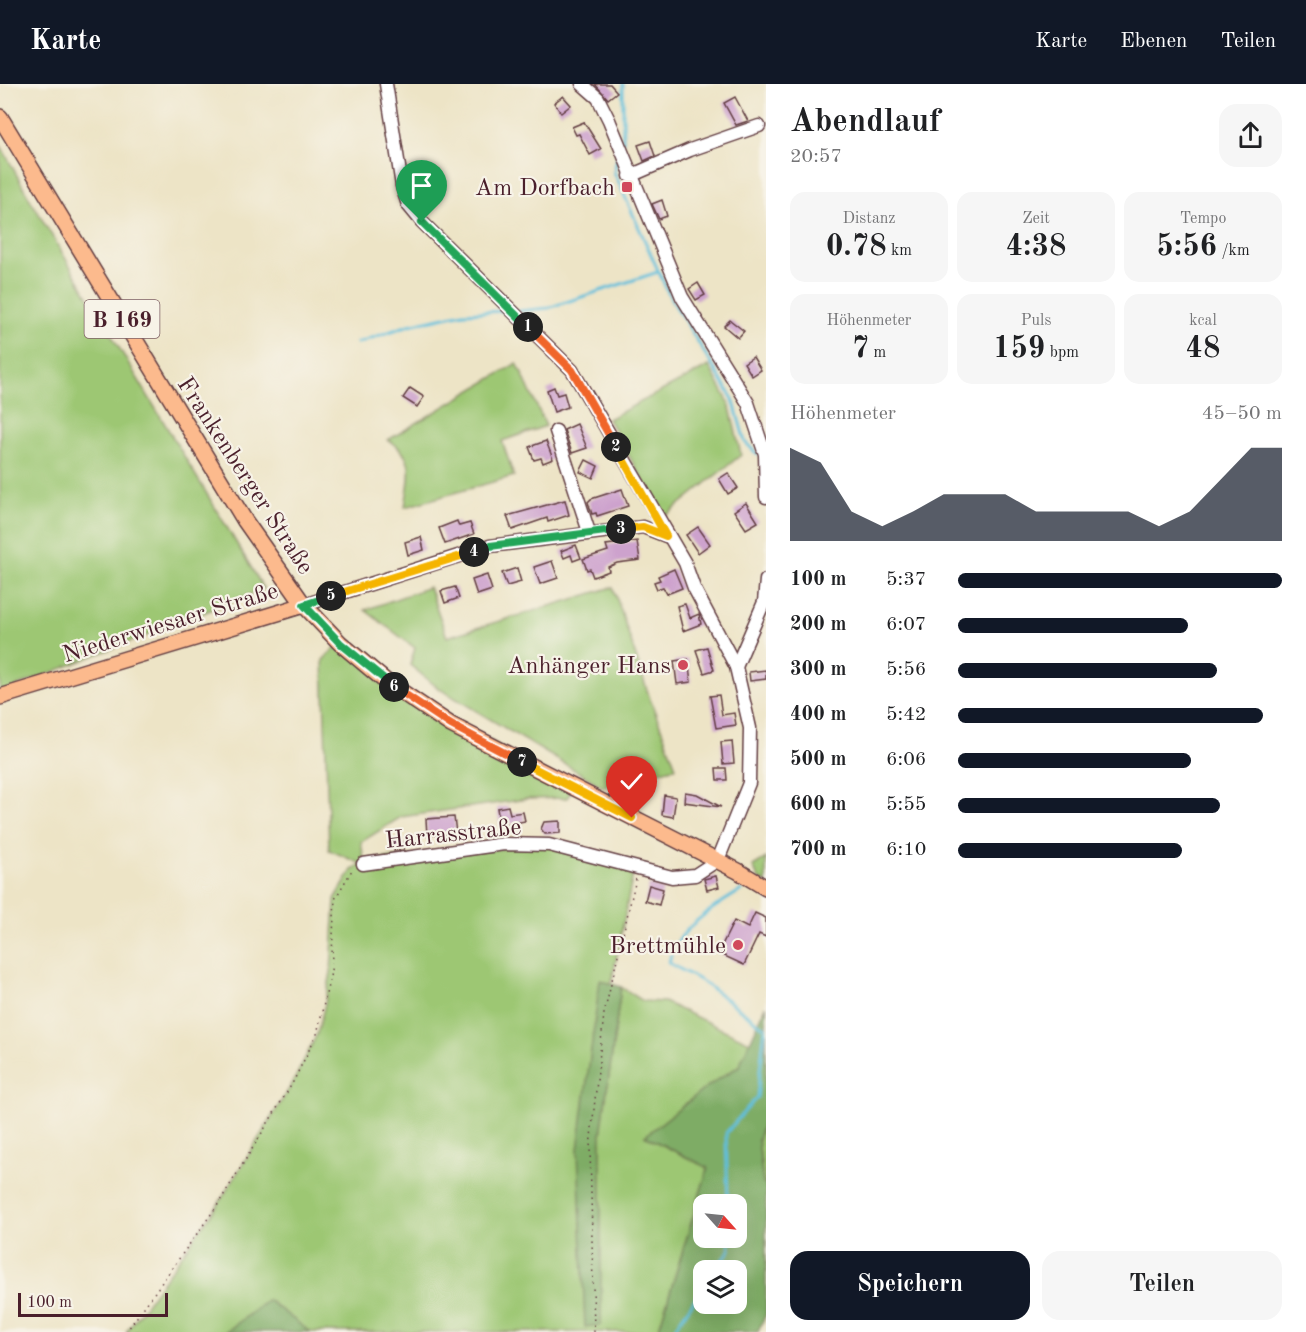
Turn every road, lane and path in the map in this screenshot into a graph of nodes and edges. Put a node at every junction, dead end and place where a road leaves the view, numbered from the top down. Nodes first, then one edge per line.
1 (386, 84) edge
2 (582, 84) edge
3 (0, 117) edge
4 (759, 126) dead end
5 (630, 176) junction
6 (556, 431) dead end
7 (766, 454) edge
8 (766, 497) edge
9 (589, 532) junction
10 (666, 536) junction
11 (766, 580) edge
12 (304, 605) junction
13 (736, 667) junction
14 (0, 697) edge
15 (718, 860) junction
16 (363, 864) joint
17 (639, 867) junction
18 (766, 888) edge
19 (126, 1332) edge
20 (594, 1332) edge

1 - 10 street
2 - 5 street
3 - 12 main road, Frankenberger Straße / B 169
4 - 5 street
5 - 7 street
6 - 9 street
7 - 8 street
9 - 10 street, Niederwiesaer Straße
9 - 12 street, Niederwiesaer Straße
10 - 13 street
11 - 13 street
12 - 14 main road, Niederwiesaer Straße
12 - 15 main road, Frankenberger Straße / B 169
13 - 15 street
15 - 17 street, Harrasstraße
15 - 18 main road, Frankenberger Straße / B 169
16 - 17 street, Harrasstraße
16 - 19 path
17 - 20 path

